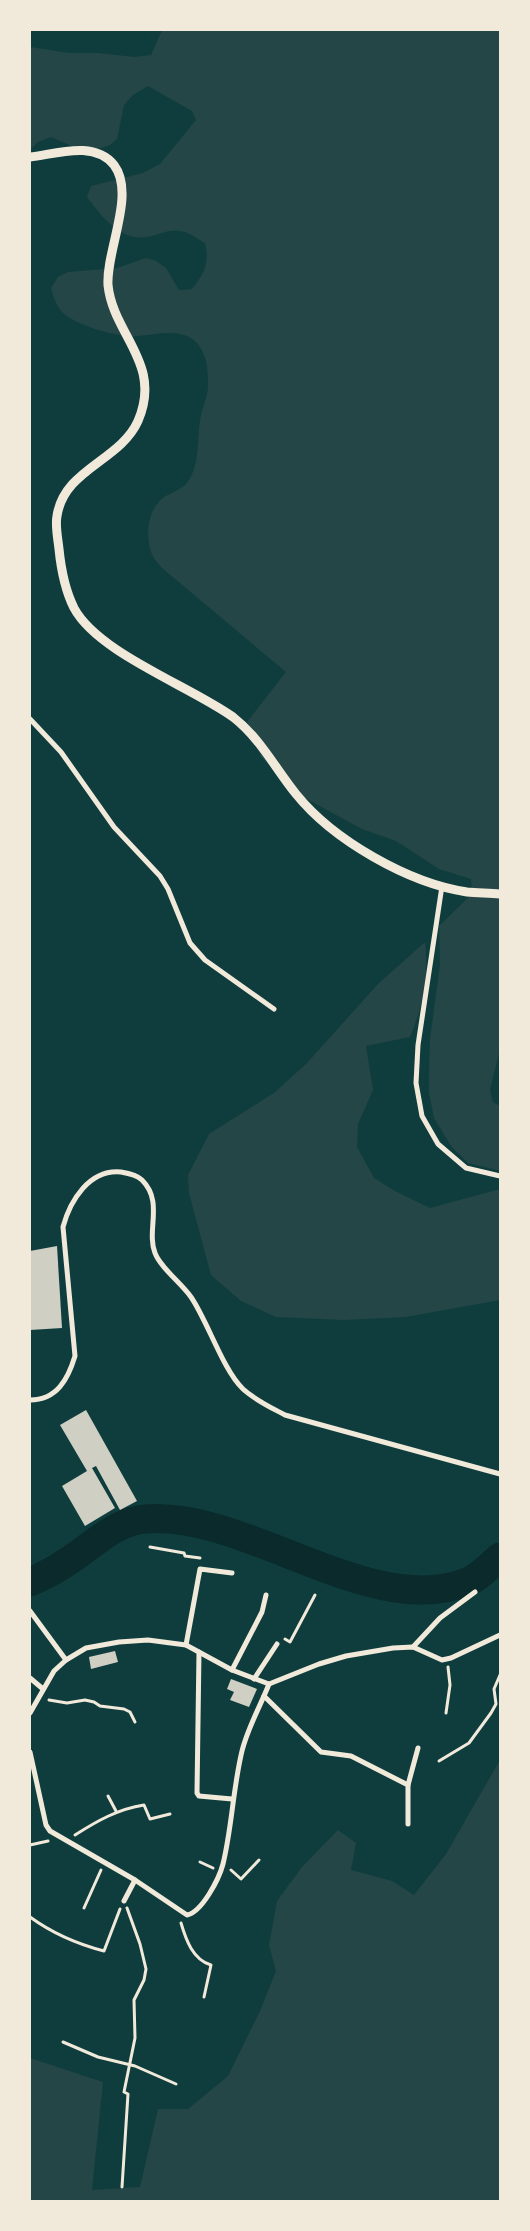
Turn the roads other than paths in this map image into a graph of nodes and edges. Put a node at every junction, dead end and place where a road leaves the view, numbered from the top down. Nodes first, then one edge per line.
1 (30, 158) edge
2 (30, 719) edge
3 (442, 886) junction
4 (500, 894) edge
5 (274, 1009) dead end
6 (500, 1176) edge
7 (30, 1400) edge
8 (500, 1474) edge
9 (232, 1573) dead end
10 (475, 1592) dead end
11 (266, 1595) dead end
12 (30, 1611) edge
13 (500, 1635) edge
14 (277, 1644) dead end
15 (186, 1645) junction
16 (413, 1647) junction
17 (199, 1654) junction
18 (66, 1660) junction
19 (232, 1670) junction
20 (30, 1678) edge
21 (254, 1679) junction
22 (269, 1684) junction
23 (43, 1689) junction
24 (264, 1696) junction
25 (30, 1713) edge
26 (418, 1748) dead end
27 (30, 1752) edge
28 (408, 1785) junction
29 (232, 1799) junction
30 (408, 1824) dead end
31 (135, 1880) junction
32 (124, 1901) road end

1 - 3 street
2 - 5 street
3 - 4 street
3 - 6 street
7 - 8 street
9 - 15 street
10 - 16 street
11 - 19 street
12 - 18 street
13 - 16 street
14 - 21 street
15 - 17 street
15 - 18 street
16 - 22 street
17 - 19 street
17 - 29 street
18 - 23 street
19 - 21 street
20 - 23 street
21 - 22 street
22 - 24 street
23 - 25 street
24 - 28 street
24 - 29 street
26 - 28 street
27 - 31 street
28 - 30 street
29 - 31 street
31 - 32 street

